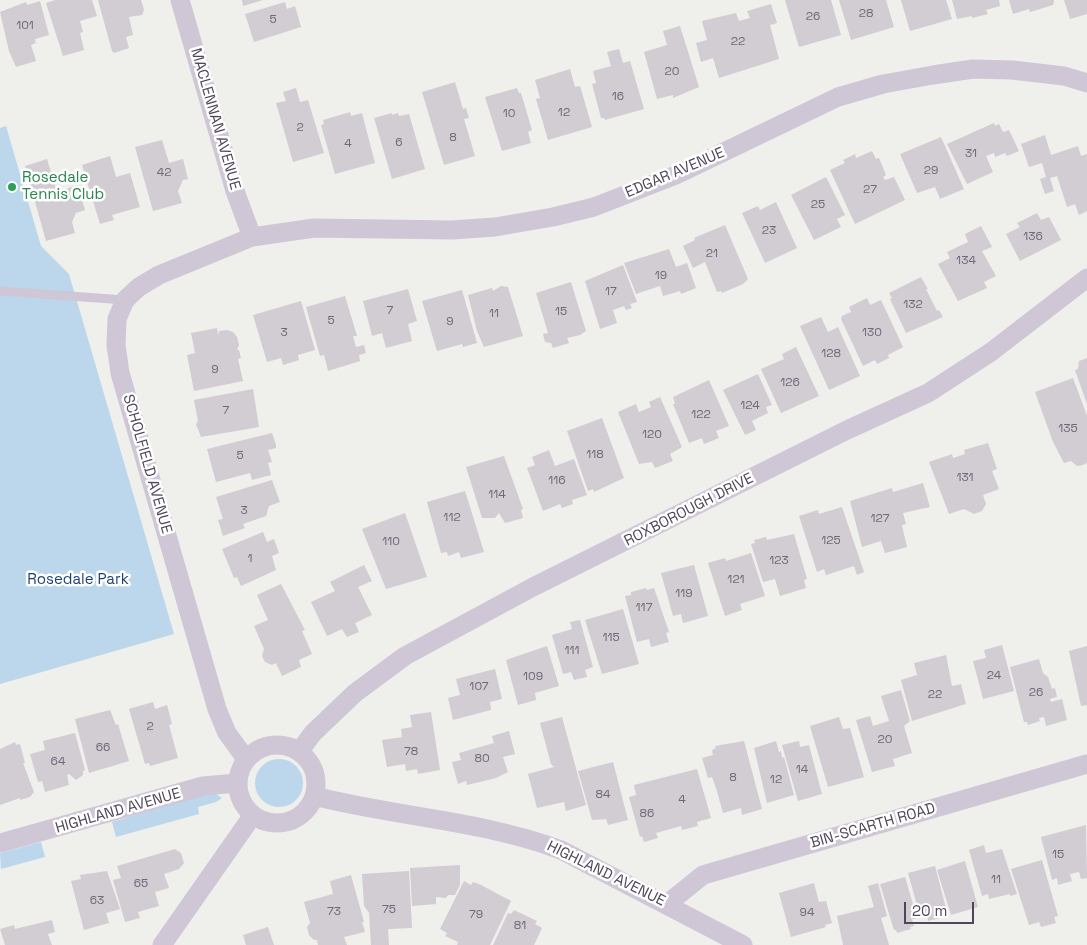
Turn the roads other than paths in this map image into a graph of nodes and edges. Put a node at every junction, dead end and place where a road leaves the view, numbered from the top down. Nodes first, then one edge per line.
1 (180, 0) edge
2 (1087, 83) edge
3 (252, 237) junction
4 (1087, 278) edge
5 (0, 291) edge
6 (125, 300) junction
7 (299, 752) junction
8 (246, 759) junction
9 (1087, 764) edge
10 (238, 783) junction
11 (314, 796) junction
12 (253, 815) junction
13 (0, 843) edge
14 (667, 904) junction
15 (162, 945) edge
16 (743, 945) edge

1 - 3 street, MACLENNAN AVENUE
2 - 3 street, EDGAR AVENUE
3 - 6 street
4 - 7 street, ROXBOROUGH DRIVE
5 - 6 lane
6 - 8 street, SCHOLFIELD AVENUE
7 - 8 street
7 - 11 street
8 - 10 street
9 - 14 street, BIN-SCARTH ROAD
10 - 12 street
10 - 13 street, HIGHLAND AVENUE
11 - 12 street
11 - 14 street, HIGHLAND AVENUE
12 - 15 street
14 - 16 street, HIGHLAND AVENUE

